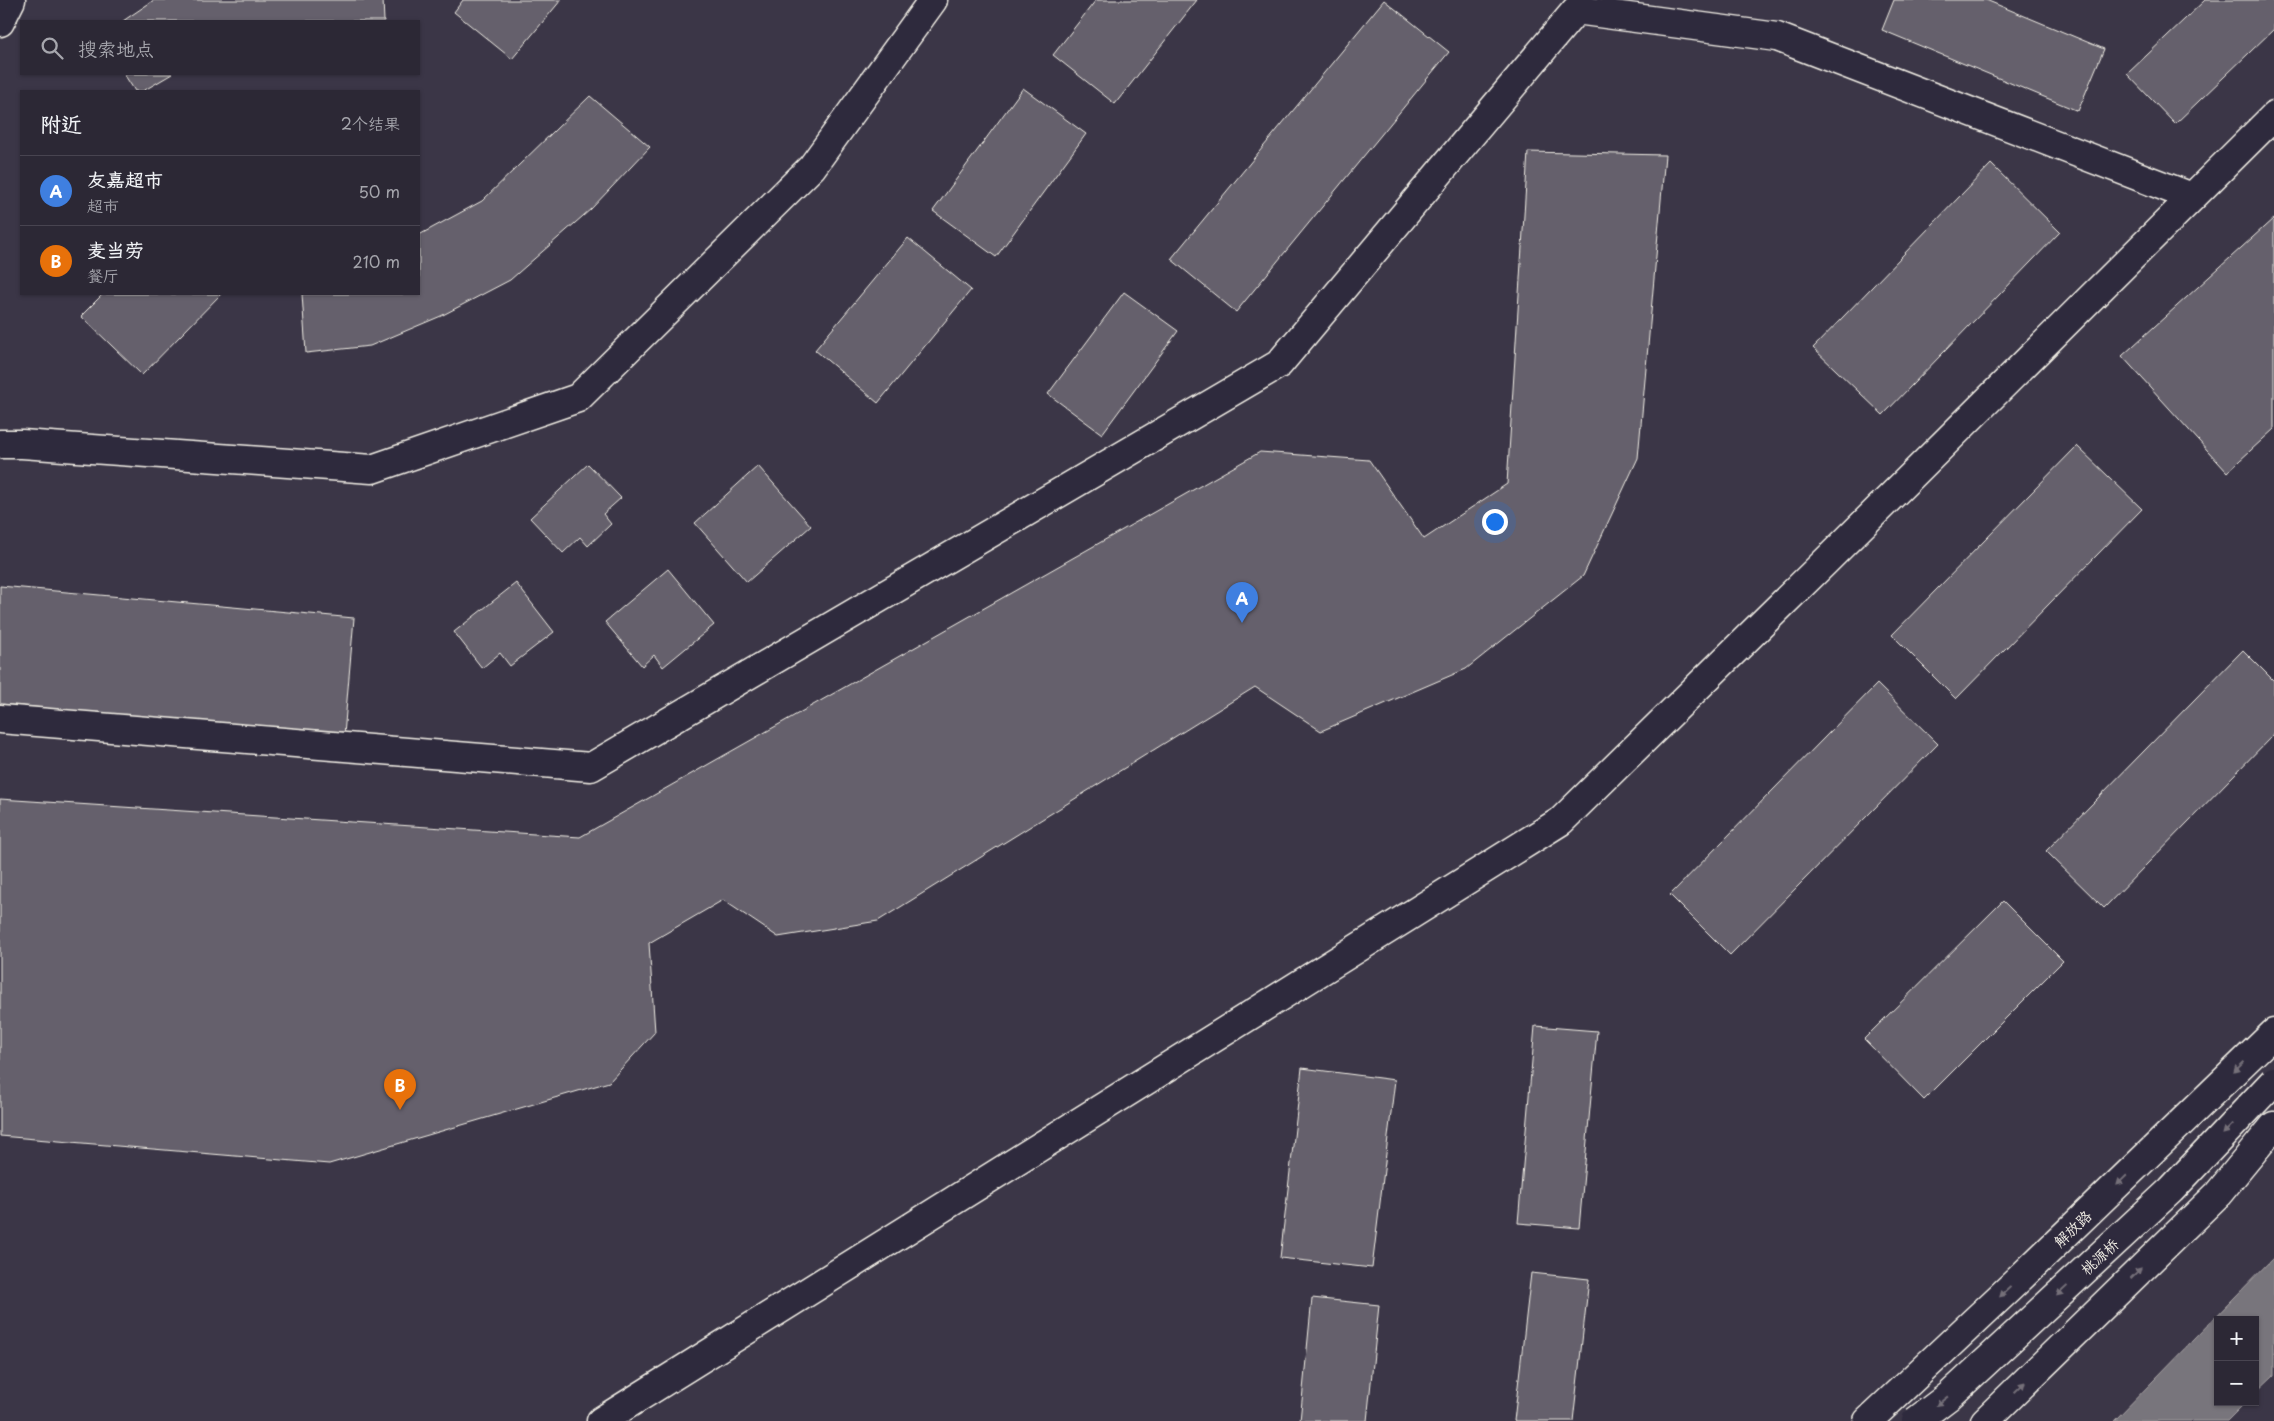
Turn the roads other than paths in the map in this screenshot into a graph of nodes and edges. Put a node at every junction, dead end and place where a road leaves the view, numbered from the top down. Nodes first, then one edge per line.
1 (11, 0) edge
2 (933, 0) edge
3 (1568, 5) edge
4 (0, 22) edge
5 (2274, 116) edge
6 (2192, 197) junction
7 (0, 444) edge
8 (0, 719) edge
9 (2274, 1033) edge
10 (2274, 1081) edge
11 (2274, 1126) edge
12 (601, 1421) edge
13 (1868, 1421) edge
14 (1916, 1421) edge
15 (1985, 1421) edge

1 - 4 street
2 - 7 street
3 - 6 street
3 - 8 street
5 - 6 street
6 - 12 street
9 -> 13 street, 解放路
10 -> 14 street, 桃源桥, bridge
15 -> 11 street

